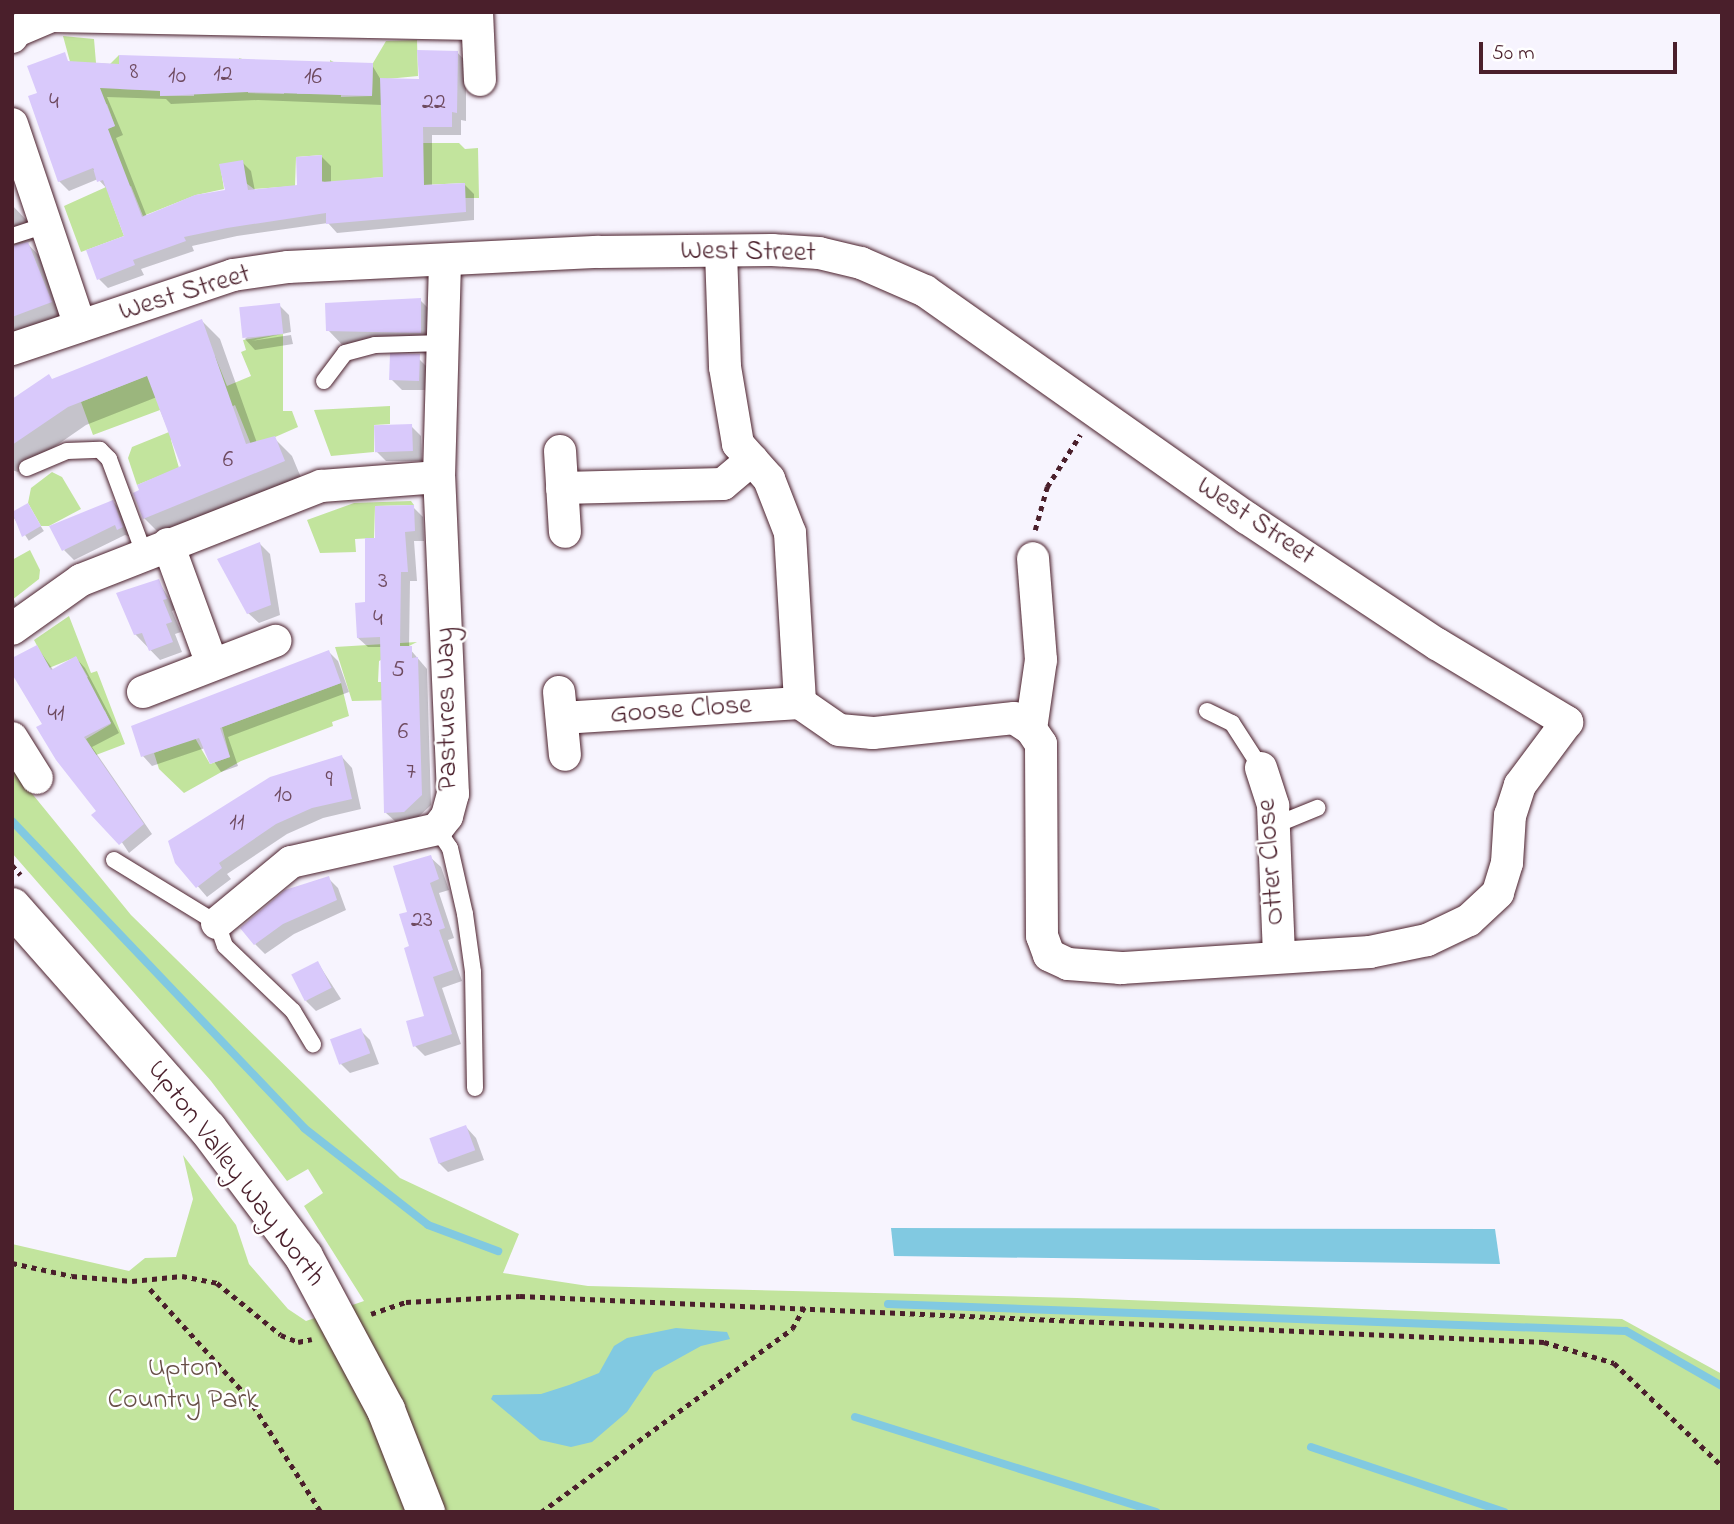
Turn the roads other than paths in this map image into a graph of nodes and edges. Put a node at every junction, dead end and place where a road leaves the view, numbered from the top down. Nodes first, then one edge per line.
1 (172, 14) edge
2 (476, 18) edge
3 (14, 32) edge
4 (480, 80) dead end
5 (12, 124) edge
6 (46, 225) junction
7 (12, 236) edge
8 (721, 252) junction
9 (445, 263) junction
10 (80, 326) junction
11 (443, 343) junction
12 (12, 349) edge
13 (324, 381) dead end
14 (560, 451) dead end
15 (752, 460) junction
16 (26, 468) dead end
17 (439, 477) junction
18 (562, 488) junction
19 (565, 531) dead end
20 (156, 549) junction
21 (1033, 558) road end
22 (12, 629) edge
23 (275, 641) dead end
24 (212, 664) junction
25 (143, 692) dead end
26 (800, 703) junction
27 (1207, 710) dead end
28 (1031, 729) junction
29 (12, 738) edge
30 (565, 755) dead end
31 (1261, 768) joint
32 (37, 778) dead end
33 (1317, 808) dead end
34 (1273, 826) junction
35 (437, 829) junction
36 (114, 860) dead end
37 (12, 907) edge
38 (217, 923) junction
39 (1279, 957) junction
40 (313, 1044) dead end
41 (475, 1088) dead end
42 (420, 1497) edge

1 - 2 street
1 - 3 street
2 - 4 street
5 - 6 street
6 - 7 lane
6 - 10 street
8 - 9 street, West Street
8 - 15 street
8 - 39 street, West Street
9 - 10 street, West Street
9 - 11 street, Pastures Way
10 - 12 street, West Street
11 - 13 lane
11 - 17 street, Pastures Way
14 - 18 street
15 - 18 street
15 - 26 street
16 - 20 lane
17 - 20 street
17 - 35 street, Pastures Way
18 - 19 street
20 - 22 street
20 - 24 street
21 - 28 street
23 - 24 street
24 - 25 street
26 - 28 street
26 - 30 street, Goose Close
27 - 31 lane
28 - 39 street
29 - 32 street
31 - 34 street, Otter Close
33 - 34 lane
34 - 39 street, Otter Close
35 - 38 street, Pastures Way
35 - 41 lane
36 - 38 lane
37 - 42 street, Upton Valley Way North
38 - 40 lane

